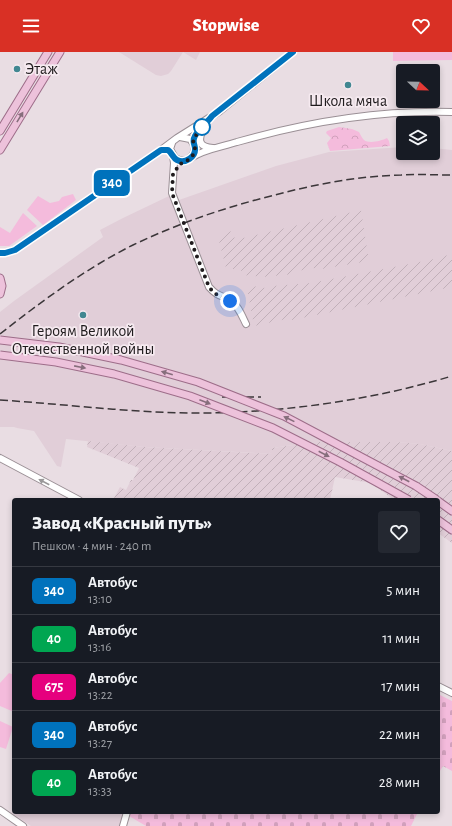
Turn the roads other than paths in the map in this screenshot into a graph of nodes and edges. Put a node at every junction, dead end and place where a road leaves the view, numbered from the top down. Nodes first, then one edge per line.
1 (48, 52) edge
2 (60, 52) edge
3 (293, 52) edge
4 (452, 112) edge
5 (212, 116) junction
6 (204, 126) junction
7 (0, 131) edge
8 (180, 137) junction
9 (172, 142) junction
10 (194, 143) junction
11 (216, 148) junction
12 (0, 150) edge
13 (161, 150) junction
14 (203, 151) junction
15 (172, 154) junction
16 (188, 159) junction
17 (173, 174) junction
18 (0, 253) edge
19 (0, 278) edge
20 (0, 294) edge
21 (246, 324) dead end
22 (0, 340) edge
23 (2, 355) edge
24 (0, 458) edge
25 (75, 498) edge
26 (405, 498) edge
27 (434, 498) edge
28 (440, 502) edge
29 (452, 511) edge
30 (440, 521) edge
31 (452, 530) edge
32 (440, 687) edge
33 (452, 693) edge
34 (0, 810) edge
35 (126, 814) edge
36 (23, 826) edge
37 (123, 826) edge

1 - 7 main road
12 -> 2 main road
3 - 5 street
4 - 11 street
5 - 6 street
5 - 8 street
6 - 10 street
6 - 11 street
8 - 9 street
8 - 10 street
9 - 13 street
9 - 15 street
10 - 14 street
10 - 16 street
11 - 14 street
13 - 15 street
13 - 18 street
14 - 16 street
15 - 16 street
15 - 17 street
16 - 17 street
17 - 21 street
19 - 20 main road
27 -> 22 main road, bridge
23 -> 26 main road, bridge
25 -> 24 street
28 - 29 main road
30 - 31 main road
32 - 33 street
34 - 36 street
35 - 37 street

